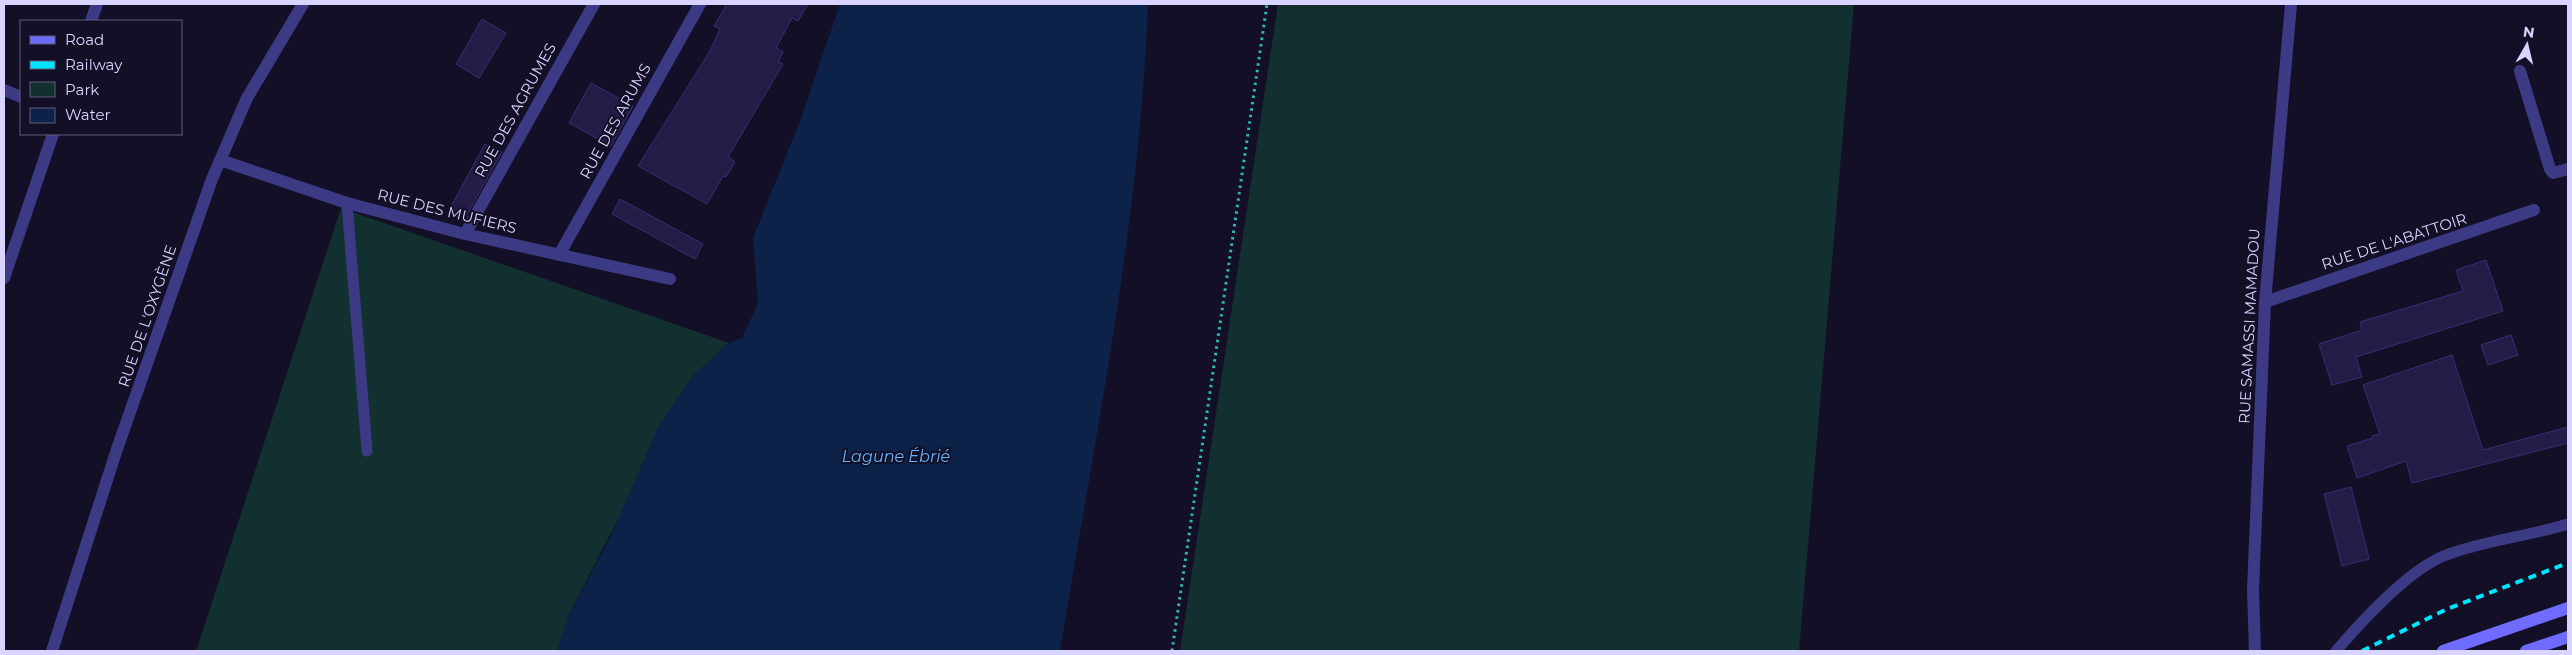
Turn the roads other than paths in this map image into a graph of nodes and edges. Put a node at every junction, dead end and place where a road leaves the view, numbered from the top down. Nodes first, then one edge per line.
1 (96, 4) edge
2 (303, 4) edge
3 (594, 4) edge
4 (700, 4) edge
5 (2291, 4) edge
6 (91, 20) edge
7 (2520, 71) dead end
8 (4, 90) edge
9 (20, 97) edge
10 (53, 135) edge
11 (220, 160) junction
12 (2568, 169) edge
13 (347, 203) junction
14 (2534, 210) dead end
15 (465, 234) junction
16 (559, 255) junction
17 (4, 278) edge
18 (670, 279) dead end
19 (2265, 302) junction
20 (367, 451) dead end
21 (2568, 524) edge
22 (2568, 608) edge
23 (2568, 637) edge
24 (52, 651) edge
25 (2255, 651) edge
26 (2336, 651) edge
27 (2443, 651) edge
28 (2526, 651) edge

1 - 6 street
2 - 11 street, RUE DE L'OXYGÈNE
3 - 15 street, RUE DES AGRUMES
4 - 16 street, RUE DES ARUMS
5 - 19 street, RUE SAMASSI MAMADOU
7 - 12 street
8 - 9 street
10 - 17 street
11 - 13 street, RUE DES MUFIERS
11 - 24 street, RUE DE L'OXYGÈNE
13 - 15 street, RUE DES MUFIERS
13 - 20 lane
14 - 19 street, RUE DE L'ABATTOIR
15 - 16 street, RUE DES MUFIERS
16 - 18 street, RUE DES MUFIERS
19 - 25 street, RUE SAMASSI MAMADOU
21 - 26 lane
22 - 27 main road
23 - 28 main road

